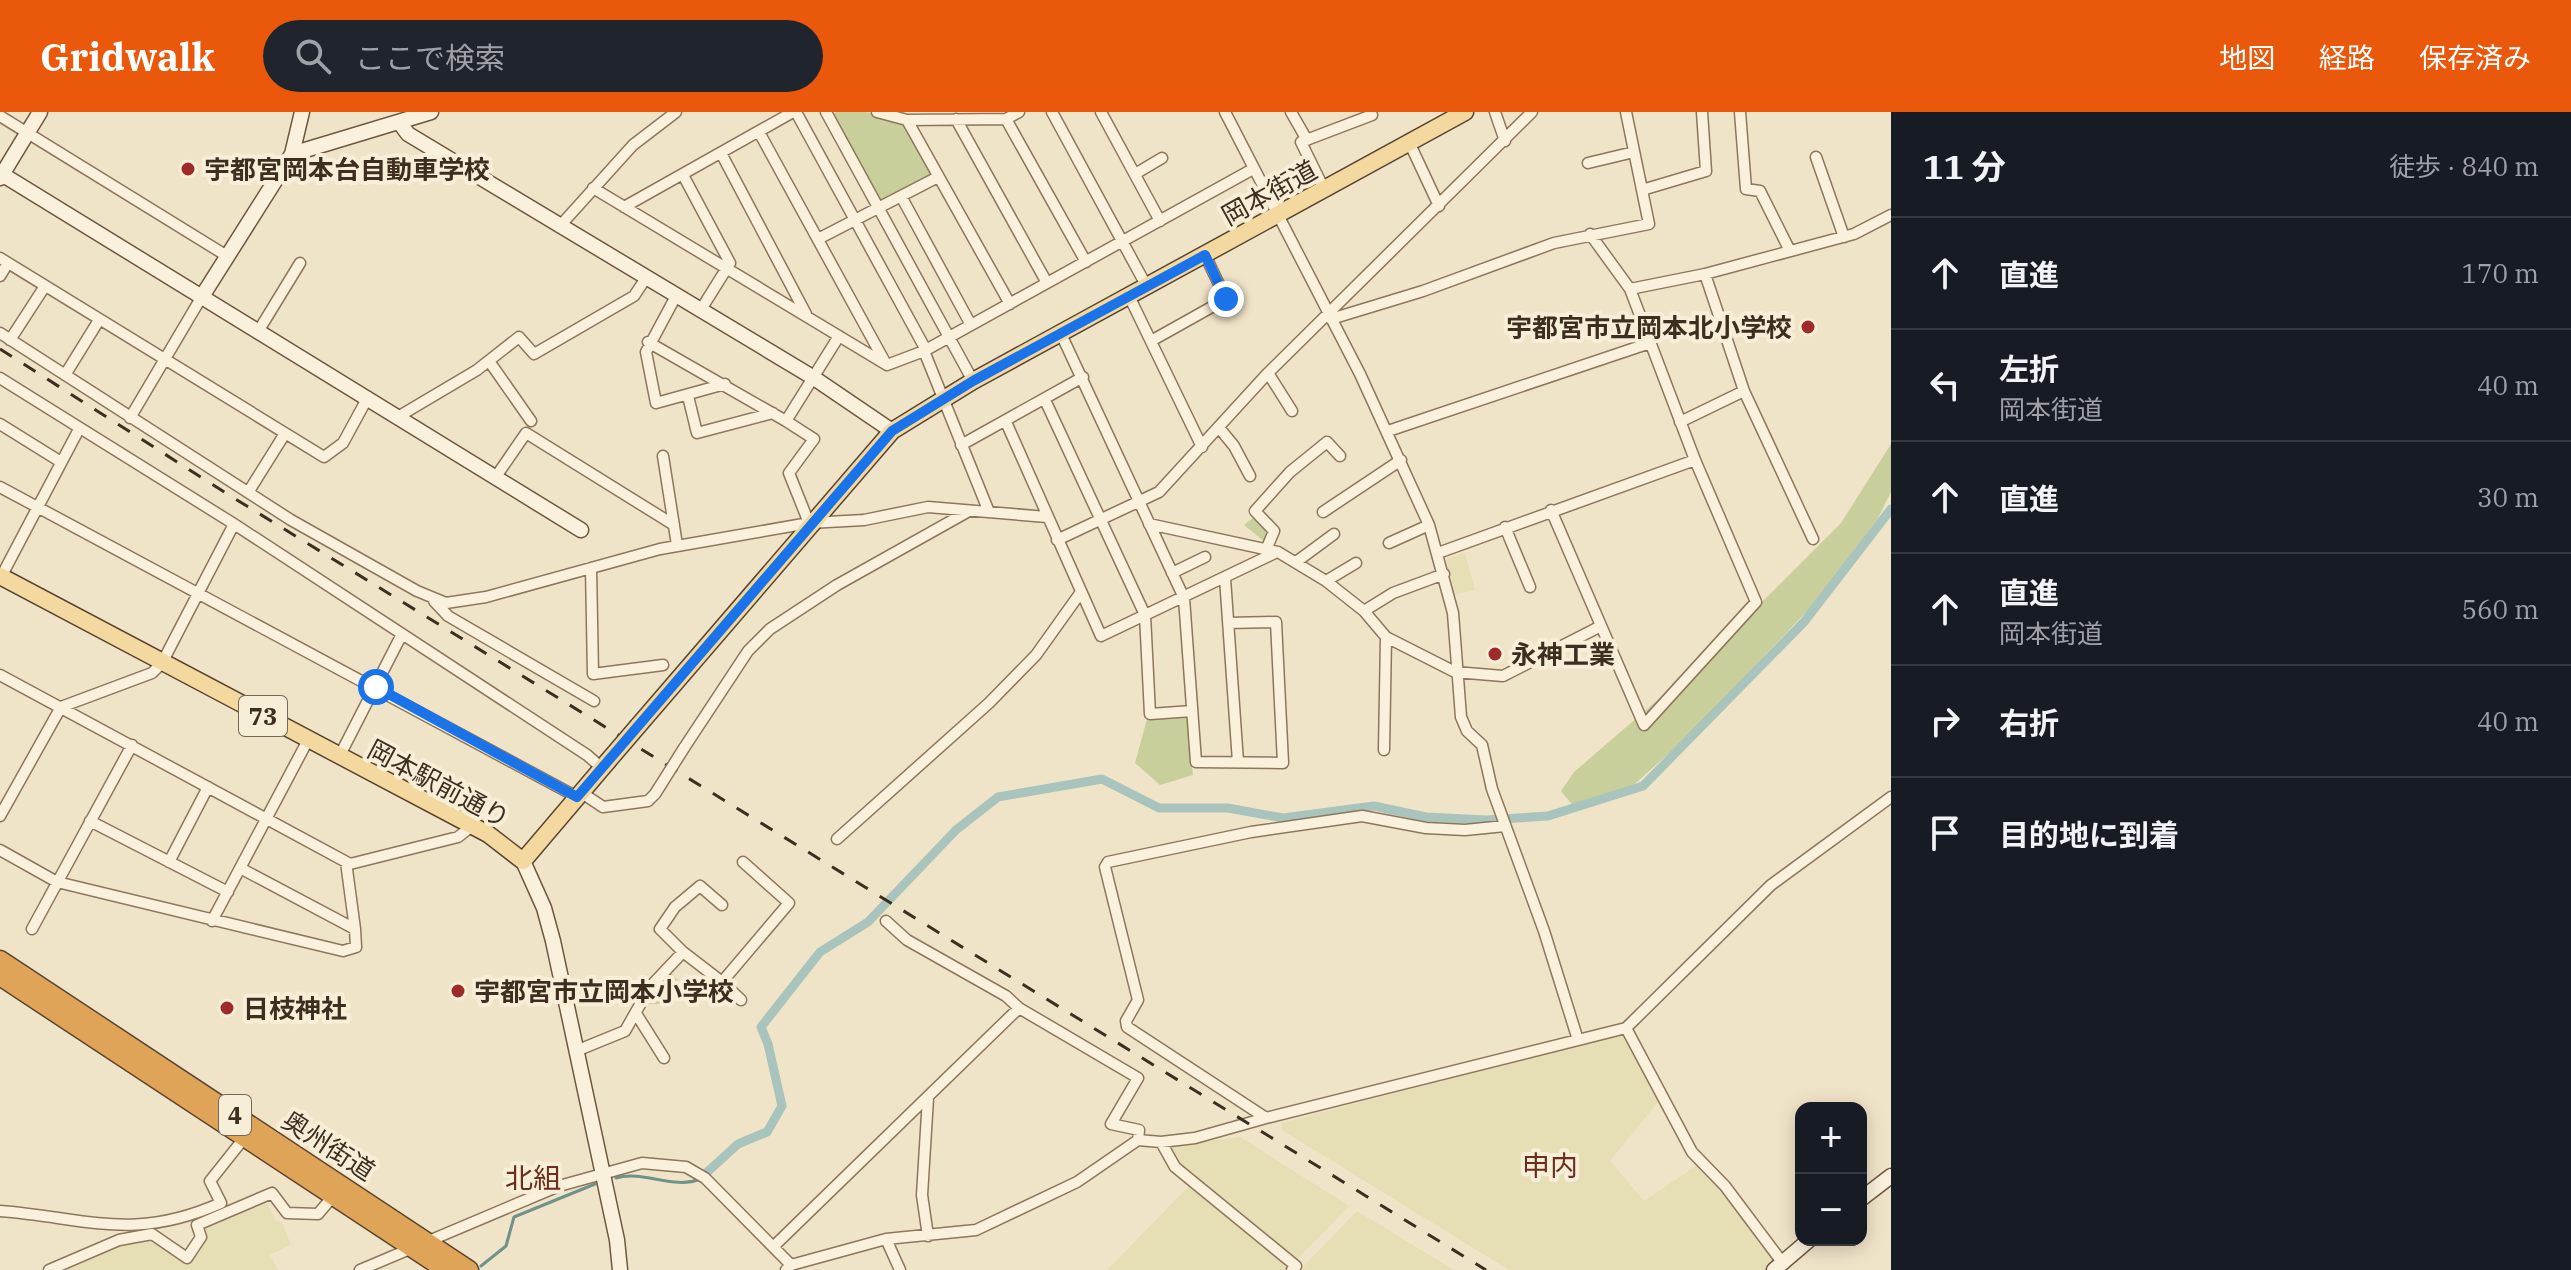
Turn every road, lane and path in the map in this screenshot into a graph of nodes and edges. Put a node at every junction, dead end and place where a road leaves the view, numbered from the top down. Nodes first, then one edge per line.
1 (40, 112) edge
2 (302, 112) edge
3 (431, 112) edge
4 (676, 112) edge
5 (794, 112) edge
6 (826, 112) edge
7 (877, 112) edge
8 (1019, 112) edge
9 (1052, 112) edge
10 (1101, 112) edge
11 (1225, 112) edge
12 (1291, 112) edge
13 (1465, 112) edge
14 (1495, 112) edge
15 (1532, 112) edge
16 (1626, 112) edge
17 (1702, 112) edge
18 (1740, 112) edge
19 (1372, 115) dead end
20 (0, 116) edge
21 (960, 117) edge
22 (1006, 119) junction
23 (907, 120) junction
24 (399, 122) junction
25 (27, 132) junction
26 (759, 132) junction
27 (1307, 140) junction
28 (1505, 141) junction
29 (1409, 142) junction
30 (1634, 152) junction
31 (721, 153) junction
32 (292, 154) junction
33 (1816, 157) dead end
34 (1162, 158) dead end
35 (1588, 163) dead end
36 (1253, 169) junction
37 (1135, 174) junction
38 (1, 175) edge
39 (683, 175) junction
40 (938, 177) junction
41 (593, 188) junction
42 (1324, 189) junction
43 (1642, 190) junction
44 (902, 198) junction
45 (1439, 206) junction
46 (624, 207) junction
47 (880, 209) junction
48 (1891, 215) edge
49 (1276, 216) junction
50 (856, 220) junction
51 (1160, 221) junction
52 (559, 227) junction
53 (1590, 234) junction
54 (1844, 237) junction
55 (818, 239) junction
56 (1123, 241) junction
57 (1790, 251) junction
58 (1205, 255) junction
59 (227, 256) junction
60 (4, 260) edge
61 (1086, 262) junction
62 (300, 263) dead end
63 (728, 269) junction
64 (1705, 274) junction
65 (0, 276) edge
66 (646, 278) junction
67 (1047, 283) junction
68 (45, 286) junction
69 (1147, 287) junction
70 (1630, 289) junction
71 (676, 296) junction
72 (1129, 296) junction
73 (201, 298) junction
74 (1010, 304) junction
75 (700, 311) junction
76 (1330, 316) junction
77 (808, 317) junction
78 (99, 320) junction
79 (971, 325) junction
80 (259, 330) junction
81 (0, 333) edge
82 (1061, 334) junction
83 (839, 336) junction
84 (948, 338) junction
85 (10, 340) junction
86 (1151, 341) junction
87 (648, 342) junction
88 (1650, 343) junction
89 (925, 350) junction
90 (166, 360) junction
91 (489, 361) junction
92 (887, 365) junction
93 (1268, 373) junction
94 (65, 375) junction
95 (1083, 377) junction
96 (0, 378) edge
97 (814, 378) junction
98 (973, 381) junction
99 (725, 384) junction
100 (1744, 391) junction
101 (688, 396) junction
102 (368, 397) junction
103 (942, 399) junction
104 (1045, 400) junction
105 (1292, 411) dead end
106 (773, 413) junction
107 (130, 418) junction
108 (396, 418) junction
109 (531, 421) dead end
110 (786, 421) junction
111 (1006, 422) junction
112 (1680, 422) junction
113 (0, 424) edge
114 (79, 429) junction
115 (1220, 429) junction
116 (892, 431) junction
117 (1388, 431) junction
118 (284, 435) junction
119 (961, 445) junction
120 (1202, 447) junction
121 (663, 456) dead end
122 (1340, 456) dead end
123 (1401, 460) junction
124 (1695, 460) junction
125 (61, 462) junction
126 (1250, 476) dead end
127 (495, 478) junction
128 (0, 487) edge
129 (249, 491) junction
130 (1138, 501) junction
131 (37, 507) junction
132 (1551, 510) junction
133 (969, 511) junction
134 (989, 512) junction
135 (1323, 512) dead end
136 (1047, 517) junction
137 (1101, 519) junction
138 (809, 523) junction
139 (234, 524) junction
140 (1149, 524) junction
141 (674, 525) junction
142 (1429, 525) junction
143 (1505, 527) junction
144 (581, 530) dead end
145 (1334, 534) dead end
146 (1813, 539) dead end
147 (1057, 540) junction
148 (1389, 543) dead end
149 (677, 545) junction
150 (1266, 550) junction
151 (1278, 552) junction
152 (1438, 553) junction
153 (1205, 557) dead end
154 (1296, 562) junction
155 (1356, 563) dead end
156 (591, 568) junction
157 (1172, 573) junction
158 (1444, 574) junction
159 (0, 577) edge
160 (1225, 578) junction
161 (1326, 581) junction
162 (1530, 587) dead end
163 (1081, 592) junction
164 (198, 593) junction
165 (1184, 598) junction
166 (432, 599) junction
167 (1364, 611) junction
168 (1145, 615) junction
169 (1229, 623) junction
170 (1601, 626) junction
171 (402, 634) junction
172 (1386, 637) junction
173 (162, 663) junction
174 (663, 665) dead end
175 (1455, 672) junction
176 (0, 675) edge
177 (376, 687) junction
178 (594, 701) dead end
179 (61, 707) junction
180 (1192, 711) junction
181 (308, 740) junction
182 (132, 745) junction
183 (1384, 750) dead end
184 (339, 757) junction
185 (1238, 762) junction
186 (605, 764) junction
187 (208, 787) junction
188 (580, 795) junction
189 (1891, 797) edge
190 (0, 816) edge
191 (267, 819) junction
192 (90, 821) junction
193 (1505, 825) junction
194 (472, 826) junction
195 (837, 839) dead end
196 (0, 850) edge
197 (523, 861) junction
198 (169, 862) junction
199 (346, 862) junction
200 (743, 862) dead end
201 (240, 868) junction
202 (57, 882) junction
203 (228, 892) junction
204 (722, 905) dead end
205 (212, 921) junction
206 (886, 921) dead end
207 (32, 929) dead end
208 (355, 929) junction
209 (683, 952) junction
210 (0, 960) edge
211 (0, 976) edge
212 (722, 982) junction
213 (741, 1000) dead end
214 (1019, 1008) junction
215 (637, 1015) junction
216 (1626, 1028) junction
217 (1578, 1040) junction
218 (576, 1051) junction
219 (664, 1058) dead end
220 (928, 1098) junction
221 (1266, 1118) junction
222 (245, 1137) junction
223 (1138, 1140) junction
224 (1161, 1142) junction
225 (602, 1175) junction
226 (1890, 1177) edge
227 (1867, 1194) edge
228 (334, 1195) junction
229 (0, 1211) edge
230 (928, 1236) junction
231 (886, 1239) junction
232 (421, 1244) junction
233 (1802, 1246) edge
234 (773, 1247) junction
235 (1778, 1266) edge
236 (788, 1267) edge
237 (49, 1270) edge
238 (360, 1270) edge
239 (446, 1270) edge
240 (469, 1270) edge
241 (620, 1270) edge
242 (900, 1270) edge
243 (1292, 1270) edge

1 - 25 street
2 - 32 street
3 - 24 street
4 - 41 street
5 - 26 street
5 - 50 street
6 - 47 street
7 - 23 street
8 - 22 street
9 - 56 street
10 - 37 street
11 - 36 street
12 - 27 street
13 - 29 main road, 岡本街道
14 - 28 street
15 - 28 street
16 - 30 street
17 - 43 street
18 - 57 street
19 - 27 street
20 - 25 street
21 - 22 street
21 - 23 street
21 - 67 street
22 - 61 street
23 - 40 street
24 - 32 street
24 - 52 street
25 - 38 street
25 - 59 street
26 - 31 street
26 - 55 street
27 - 42 street
28 - 45 street
29 - 42 main road, 岡本街道
29 - 45 street
30 - 35 street
30 - 43 street
31 - 39 street
31 - 77 street
32 - 59 street
33 - 54 street
34 - 37 street
36 - 49 street
36 - 51 street
37 - 51 street
38 - 73 street
39 - 46 street
39 - 63 street
40 - 44 street
40 - 74 street
41 - 46 street
41 - 52 street
42 - 49 main road, 岡本街道
43 - 53 street
44 - 47 street
44 - 79 street
45 - 76 street
46 - 63 street
47 - 50 street
47 - 84 street
48 - 54 street
49 - 58 main road, 岡本街道
49 - 76 street
50 - 55 street
50 - 89 street
51 - 56 street
52 - 66 street
53 - 70 street
53 - 76 street
54 - 57 street
55 - 92 street
56 - 61 street
56 - 69 street
57 - 64 street
58 - 69 main road, 岡本街道
58 - 86 street
59 - 73 street
60 - 65 street
60 - 68 street
61 - 67 street
62 - 80 street
63 - 75 street
63 - 77 street
64 - 70 street
64 - 100 street
66 - 71 street
66 - 91 street
67 - 74 street
68 - 78 street
68 - 85 street
69 - 72 main road, 岡本街道
70 - 88 street
71 - 75 street
71 - 87 street
72 - 82 main road, 岡本街道
72 - 86 street
73 - 80 street
73 - 90 street
74 - 79 street
75 - 97 street
76 - 93 street
76 - 117 street
77 - 83 street
78 - 90 street
78 - 94 street
79 - 84 street
80 - 102 street
81 - 85 street
82 - 95 street
82 - 98 main road, 岡本街道
83 - 92 street
83 - 97 street
84 - 89 street
84 - 98 street
85 - 94 street
86 - 120 street
87 - 99 street
87 - 101 street
88 - 112 street
88 - 117 street
89 - 92 street
89 - 103 street
90 - 107 street
90 - 118 street
91 - 108 street
91 - 109 street
93 - 105 street
93 - 115 street
94 - 107 street
95 - 104 street
95 - 130 street
96 - 114 street
97 - 110 street
97 - 116 street
98 - 103 main road, 岡本街道
99 - 101 street
99 - 106 street
100 - 112 street
100 - 146 street
101 - 106 street
102 - 108 street
102 - 118 street
103 - 116 main road, 岡本街道
103 - 119 street
104 - 111 street
104 - 137 street
106 - 110 street
107 - 129 street
108 - 127 street
110 - 138 street
111 - 119 street
111 - 136 street
112 - 124 street
113 - 125 street
114 - 125 street
114 - 139 street
115 - 120 street
115 - 126 street
116 - 138 main road, 岡本街道
117 - 123 street
118 - 129 street
119 - 134 street
120 - 130 street
121 - 141 street
122 - 150 street
123 - 135 street
123 - 142 street
124 - 132 street
124 - 170 street
125 - 131 street
127 - 141 street
127 - 144 street
128 - 131 street
129 - 166 street
130 - 137 street
130 - 140 street
131 - 159 street
131 - 164 street
132 - 143 street
132 - 170 street
133 - 134 street
133 - 138 street
133 - 188 street, bridge
134 - 136 street
136 - 147 street
137 - 147 street
137 - 168 street
138 - 149 street
138 - 186 main road, 岡本街道, bridge
139 - 164 street
139 - 171 street
140 - 150 street
140 - 157 street
141 - 149 street
142 - 148 street
142 - 152 street
143 - 152 street
143 - 162 street
145 - 154 street
147 - 163 street
149 - 156 street
150 - 151 street
151 - 154 street
151 - 160 street
152 - 158 street
153 - 157 street
154 - 161 street
155 - 161 street
156 - 166 street
156 - 174 street
157 - 165 street
158 - 167 street
158 - 175 street
159 - 173 main road, 岡本駅前通り / 73
160 - 165 street
160 - 169 street
161 - 167 street
163 - 168 street
163 - 195 street
164 - 173 street
164 - 177 street
165 - 168 street
165 - 180 street
166 - 178 street
167 - 172 street
168 - 180 street
169 - 185 street
169 - 185 street
170 - 175 street
171 - 177 street
171 - 186 street
172 - 175 street
172 - 183 street
173 - 179 street
173 - 181 main road, 岡本駅前通り / 73
175 - 193 street
176 - 179 street
177 - 184 street
177 - 188 street
179 - 182 street
179 - 190 street
180 - 185 street
181 - 184 main road, 岡本駅前通り / 73
181 - 191 street
182 - 187 street
182 - 192 street
184 - 194 main road, 岡本駅前通り / 73
186 - 188 main road
187 - 191 street
187 - 198 street
188 - 197 main road
189 - 216 street
191 - 199 street
191 - 201 street
192 - 198 street
192 - 202 street
193 - 217 street
193 - 221 street
194 - 197 main road, 岡本駅前通り / 73
194 - 199 street
196 - 202 street
197 - 218 street, 岡本駅前通り
198 - 203 street
199 - 208 street
200 - 212 street
201 - 203 street
201 - 208 street
202 - 205 street
202 - 207 street
203 - 205 street
204 - 209 street
205 - 208 street
206 - 214 street
209 - 212 street
209 - 215 street
210 - 232 highway, 奥州街道 / 4
211 - 222 highway, 奥州街道 / 4
212 - 213 street
214 - 220 street
214 - 223 street
215 - 218 street
215 - 219 street
216 - 217 street
216 - 235 street
217 - 221 street
218 - 225 street, 岡本駅前通り
220 - 230 street
220 - 234 street
221 - 224 street
222 - 228 highway, 奥州街道 / 4
222 - 229 street
223 - 224 street
223 - 230 street
224 - 243 street
225 - 232 street
225 - 234 street
225 - 241 street, 岡本駅前通り
226 - 227 street
228 - 232 highway, 奥州街道 / 4
228 - 237 street
230 - 231 street
231 - 236 street
231 - 242 street
232 - 238 street
232 - 239 highway, 奥州街道 / 4
232 - 240 highway, 奥州街道 / 4
233 - 235 street
234 - 236 street

